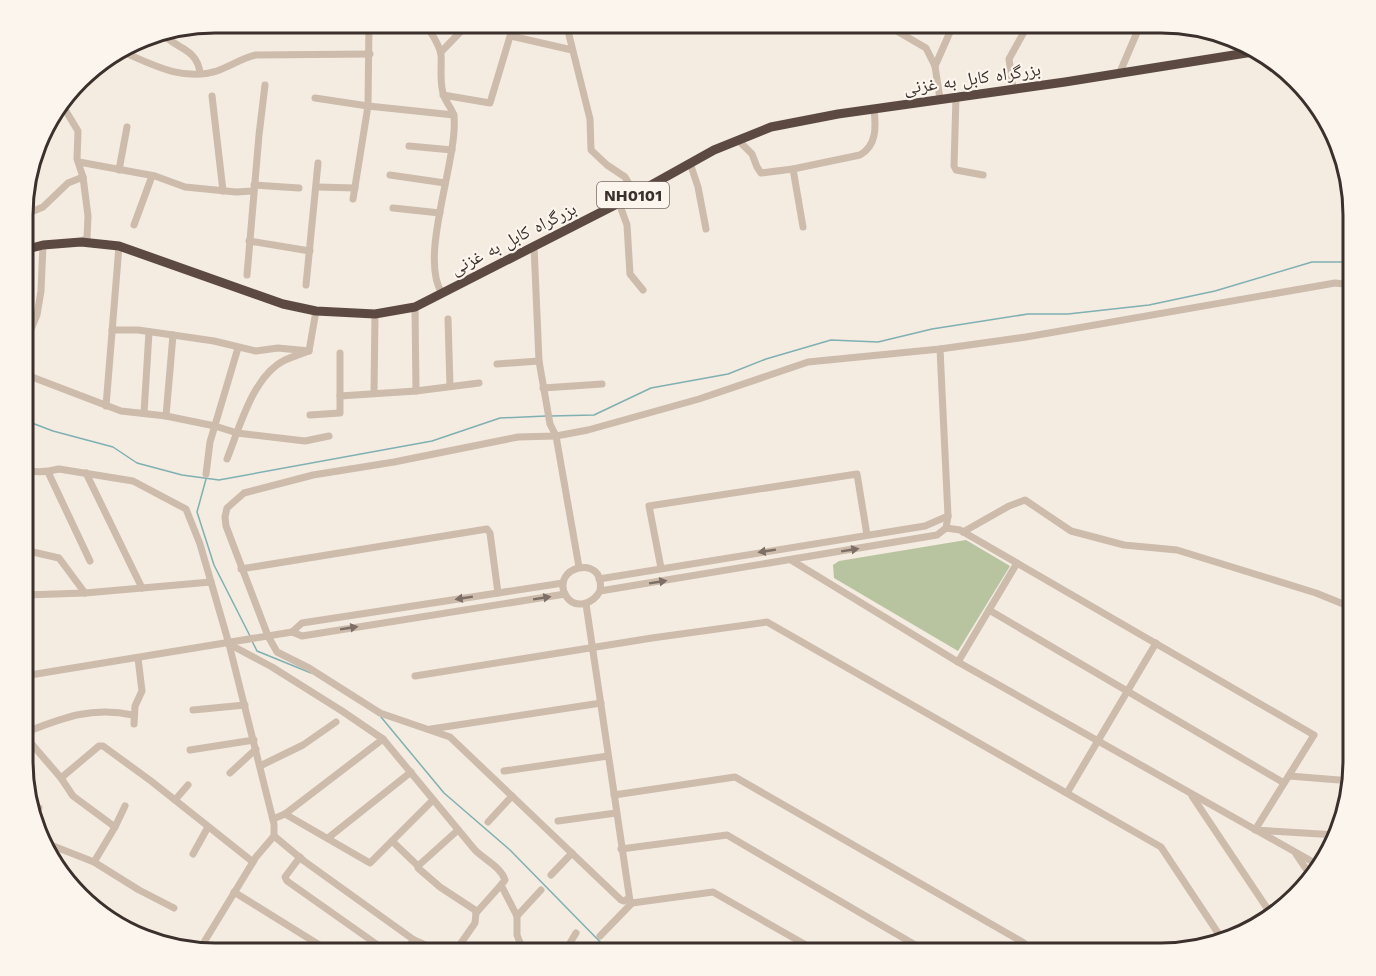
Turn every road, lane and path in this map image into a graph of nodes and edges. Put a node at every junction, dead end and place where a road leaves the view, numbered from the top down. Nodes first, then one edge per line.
1 (370, 33) edge
2 (431, 33) edge
3 (459, 33) edge
4 (512, 33) edge
5 (568, 33) edge
6 (900, 33) edge
7 (950, 33) edge
8 (1023, 33) edge
9 (1137, 33) edge
10 (511, 36) junction
11 (167, 39) edge
12 (572, 50) junction
13 (441, 52) junction
14 (1244, 53) edge
15 (370, 54) junction
16 (129, 55) edge
17 (935, 66) junction
18 (1120, 72) junction
19 (200, 73) junction
20 (265, 85) dead end
21 (1013, 89) junction
22 (443, 95) junction
23 (212, 96) dead end
24 (956, 97) junction
25 (315, 98) dead end
26 (940, 99) junction
27 (368, 106) junction
28 (874, 109) junction
29 (66, 111) edge
30 (454, 115) junction
31 (127, 127) dead end
32 (738, 140) junction
33 (409, 146) dead end
34 (452, 150) junction
35 (79, 162) junction
36 (318, 163) dead end
37 (690, 163) junction
38 (793, 169) junction
39 (119, 170) junction
40 (390, 175) dead end
41 (983, 175) dead end
42 (152, 176) junction
43 (83, 177) junction
44 (445, 183) junction
45 (317, 187) junction
46 (254, 188) junction
47 (299, 188) dead end
48 (355, 188) junction
49 (223, 191) junction
50 (635, 194) junction
51 (353, 200) dead end
52 (619, 202) junction
53 (393, 208) dead end
54 (33, 211) edge
55 (440, 213) junction
56 (134, 225) dead end
57 (803, 227) dead end
58 (706, 229) dead end
59 (249, 241) junction
60 (81, 242) junction
61 (43, 245) junction
62 (119, 246) junction
63 (534, 246) junction
64 (33, 248) edge
65 (310, 251) junction
66 (247, 276) dead end
67 (1343, 284) edge
68 (306, 285) dead end
69 (643, 290) dead end
70 (442, 293) junction
71 (414, 307) junction
72 (316, 311) junction
73 (375, 314) junction
74 (448, 319) dead end
75 (33, 325) edge
76 (112, 330) junction
77 (150, 332) junction
78 (173, 335) junction
79 (238, 348) junction
80 (940, 349) junction
81 (309, 351) junction
82 (340, 353) dead end
83 (539, 361) junction
84 (497, 364) dead end
85 (33, 378) edge
86 (479, 383) dead end
87 (602, 384) dead end
88 (450, 386) junction
89 (416, 391) junction
90 (544, 391) junction
91 (374, 393) junction
92 (340, 396) junction
93 (106, 406) junction
94 (144, 413) junction
95 (310, 415) dead end
96 (166, 416) junction
97 (215, 426) junction
98 (237, 434) junction
99 (329, 436) dead end
100 (556, 436) junction
101 (227, 459) dead end
102 (33, 471) edge
103 (48, 472) junction
104 (86, 472) junction
105 (206, 474) dead end
106 (948, 516) junction
107 (946, 528) junction
108 (963, 532) junction
109 (867, 535) junction
110 (33, 552) edge
111 (791, 560) junction
112 (90, 561) dead end
113 (1017, 563) junction
114 (579, 567) junction
115 (661, 568) junction
116 (241, 569) junction
117 (599, 579) junction
118 (211, 582) junction
119 (563, 583) junction
120 (142, 588) junction
121 (600, 591) junction
122 (85, 593) junction
123 (498, 593) junction
124 (565, 594) junction
125 (33, 595) edge
126 (586, 604) junction
127 (1343, 604) edge
128 (989, 610) junction
129 (292, 632) junction
130 (268, 636) junction
131 (229, 644) junction
132 (1156, 644) junction
133 (592, 647) junction
134 (138, 658) junction
135 (958, 662) junction
136 (33, 675) edge
137 (415, 676) dead end
138 (1128, 691) junction
139 (600, 703) junction
140 (245, 705) junction
141 (193, 710) dead end
142 (133, 715) junction
143 (336, 722) dead end
144 (134, 724) dead end
145 (429, 729) junction
146 (33, 730) edge
147 (382, 739) junction
148 (254, 740) junction
149 (1098, 741) junction
150 (33, 745) edge
151 (256, 748) junction
152 (190, 750) dead end
153 (608, 756) junction
154 (260, 766) junction
155 (504, 771) dead end
156 (411, 772) junction
157 (230, 773) dead end
158 (61, 778) junction
159 (1287, 780) junction
160 (1342, 781) edge
161 (188, 784) dead end
162 (1067, 793) junction
163 (1190, 793) junction
164 (614, 795) junction
165 (512, 796) junction
166 (175, 800) junction
167 (433, 800) junction
168 (124, 806) dead end
169 (616, 813) junction
170 (285, 814) junction
171 (273, 819) junction
172 (558, 821) dead end
173 (488, 822) dead end
174 (115, 827) junction
175 (208, 827) junction
176 (458, 830) junction
177 (1255, 830) junction
178 (1327, 834) edge
179 (274, 836) junction
180 (328, 838) junction
181 (392, 841) junction
182 (55, 847) edge
183 (621, 849) junction
184 (1295, 852) junction
185 (572, 853) junction
186 (193, 854) dead end
187 (300, 857) junction
188 (94, 862) junction
189 (253, 862) junction
190 (1312, 862) edge
191 (418, 866) junction
192 (1307, 870) edge
193 (551, 875) dead end
194 (501, 885) junction
195 (541, 890) dead end
196 (234, 892) junction
197 (630, 901) junction
198 (174, 908) dead end
199 (1267, 908) edge
200 (476, 913) junction
201 (517, 916) junction
202 (576, 933) dead end
203 (1218, 934) edge
204 (600, 936) dead end
205 (414, 940) junction
206 (204, 943) edge
207 (316, 943) edge
208 (375, 943) edge
209 (411, 943) edge
210 (421, 943) edge
211 (461, 943) edge
212 (520, 943) edge
213 (570, 943) edge
214 (802, 943) edge
215 (912, 943) edge
216 (1024, 943) edge

1 - 15 street
2 - 13 street
3 - 13 street
4 - 10 street
5 - 12 street
6 - 17 street
7 - 17 street
8 - 21 street
9 - 18 street
10 - 12 street
10 - 22 street
11 - 19 street
12 - 50 street
13 - 22 street
14 - 18 highway, بزرگراه کابل به غزنی / NH0101
15 - 19 street
15 - 27 street
16 - 19 street
17 - 26 street
18 - 21 highway, بزرگراه کابل به غزنی / NH0101
20 - 46 street
21 - 24 highway, بزرگراه کابل به غزنی / NH0101
22 - 30 street
23 - 49 street
24 - 26 highway, بزرگراه کابل به غزنی / NH0101
24 - 41 street
25 - 27 street
26 - 28 highway, بزرگراه کابل به غزنی / NH0101
27 - 30 street
27 - 48 street
28 - 32 highway, بزرگراه کابل به غزنی / NH0101
28 - 38 street
29 - 35 street
30 - 34 street
31 - 39 street
32 - 37 highway, بزرگراه کابل به غزنی / NH0101
32 - 38 street
33 - 34 street
34 - 44 street
35 - 39 street
35 - 43 street
36 - 45 street
37 - 50 highway, بزرگراه کابل به غزنی / NH0101
37 - 58 street
38 - 57 street
39 - 42 street
40 - 44 street
42 - 49 street
42 - 56 street
43 - 54 street
43 - 60 street
44 - 55 street
45 - 48 street
45 - 65 street
46 - 47 street
46 - 49 street
46 - 59 street
48 - 51 street
50 - 52 highway, بزرگراه کابل به غزنی / NH0101
52 - 63 highway, بزرگراه کابل به غزنی / NH0101
52 - 69 street
53 - 55 street
55 - 70 street
59 - 65 street
59 - 66 street
60 - 61 highway, بزرگراه کابل به غزنی / NH0101
60 - 62 highway, بزرگراه کابل به غزنی / NH0101
61 - 64 highway, بزرگراه کابل به غزنی / NH0101
61 - 75 street
62 - 72 highway, بزرگراه کابل به غزنی / NH0101
62 - 76 street
63 - 70 highway, بزرگراه کابل به غزنی / NH0101
63 - 83 street
65 - 68 street
67 - 80 street
70 - 71 highway, بزرگراه کابل به غزنی / NH0101
71 - 73 highway, بزرگراه کابل به غزنی / NH0101
71 - 89 street
72 - 73 highway, بزرگراه کابل به غزنی / NH0101
72 - 81 street
73 - 91 street
74 - 88 street
76 - 77 street
76 - 93 street
77 - 78 street
77 - 94 street
78 - 79 street
78 - 96 street
79 - 81 street
79 - 97 street
80 - 100 street
80 - 106 street
81 - 98 street
82 - 92 street
83 - 84 street
83 - 90 street
85 - 93 street
86 - 88 street
87 - 90 street
88 - 89 street
89 - 91 street
90 - 100 street
91 - 92 street
92 - 95 street
93 - 94 street
94 - 96 street
96 - 97 street
97 - 98 street
97 - 105 street
98 - 99 street
98 - 101 street
100 - 114 street
100 - 116 street
102 - 103 street
103 - 104 street
103 - 112 street
104 - 118 street
104 - 120 street
106 - 107 street
106 - 109 street
107 - 108 street
111 -> 107 street
108 - 113 street
108 - 127 street
109 -> 115 street
109 - 115 street
110 - 122 street
121 -> 111 street
111 - 135 street
113 - 128 street
113 - 132 street
114 - 117 street
114 - 119 street
115 - 117 street
116 - 123 street
116 - 130 street
117 - 121 street
118 - 120 street
118 - 131 street
119 - 123 street
119 - 124 street
120 - 122 street
121 - 126 street
122 - 125 street
123 -> 129 street
124 - 126 street
129 -> 124 street
126 - 133 street
128 - 135 street
128 - 138 street
129 - 130 street
130 - 131 street
130 - 145 street
131 - 134 street
131 - 140 street
131 - 147 street
132 - 138 street
132 - 159 street
133 - 137 street
133 - 139 street
133 - 162 street
134 - 136 street
134 - 142 street
135 - 149 street
138 - 149 street
138 - 159 street
139 - 145 street
139 - 153 street
140 - 141 street
140 - 148 street
142 - 144 street
142 - 146 street
143 - 154 street
145 - 165 street
147 - 156 street
147 - 170 street
148 - 151 street
148 - 152 street
149 - 162 street
149 - 163 street
150 - 158 street
151 - 154 street
151 - 157 street
153 - 155 street
153 - 164 street
154 - 171 street
156 - 167 street
156 - 180 street
158 - 166 street
158 - 174 street
159 - 160 street
159 - 177 street
161 - 166 street
162 - 203 street
163 - 177 street
163 - 199 street
164 - 169 street
164 - 216 street
165 - 173 street
165 - 185 street
166 - 175 street
167 - 176 street
167 - 181 street
168 - 174 street
169 - 172 street
169 - 183 street
170 - 171 street
170 - 180 street
171 - 179 street
174 - 188 street
175 - 186 street
175 - 189 street
176 - 191 street
176 - 194 street
177 - 178 street
177 - 184 street
179 - 187 street
179 - 189 street
180 - 181 street
181 - 191 street
182 - 188 street
183 - 197 street
183 - 215 street
184 - 190 street
184 - 192 street
185 - 193 street
185 - 197 street
187 - 205 street
187 - 208 street
188 - 198 street
189 - 196 street
191 - 200 street
194 - 200 street
194 - 201 street
195 - 201 street
196 - 206 street
196 - 207 street
197 - 204 street
197 - 214 street
200 - 211 street
201 - 212 street
202 - 213 street
205 - 209 street
205 - 210 street

